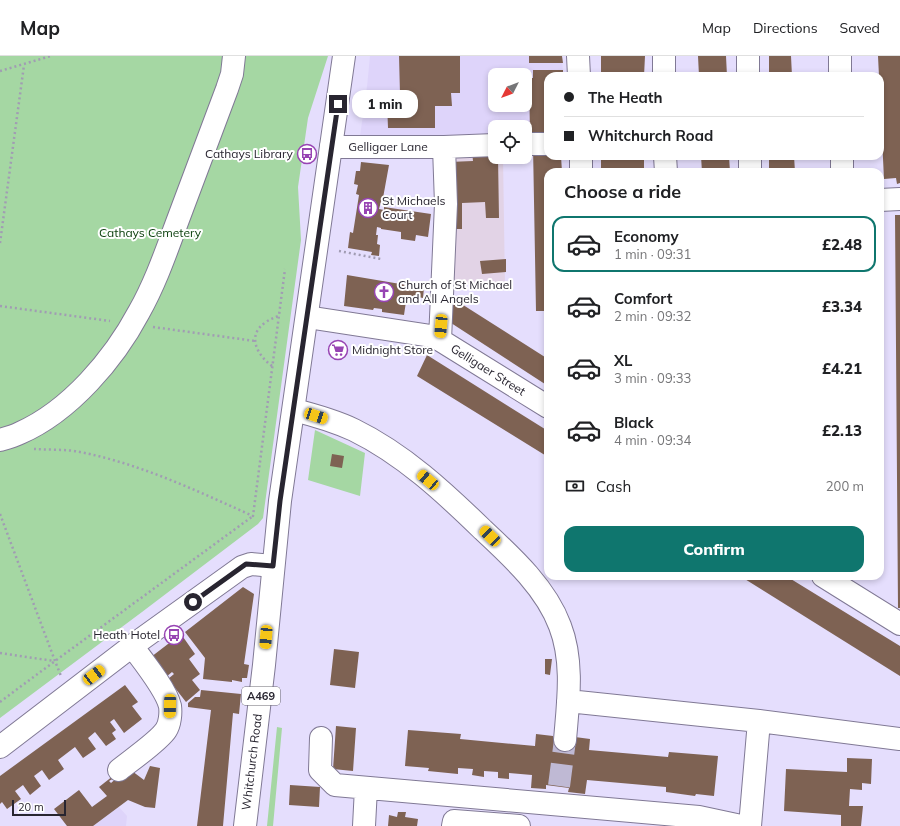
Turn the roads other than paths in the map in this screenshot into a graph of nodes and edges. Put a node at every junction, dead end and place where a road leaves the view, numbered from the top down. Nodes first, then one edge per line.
1 (234, 56) edge
2 (344, 56) edge
3 (578, 56) edge
4 (664, 56) edge
5 (748, 56) edge
6 (840, 56) edge
7 (579, 72) edge
8 (664, 72) edge
9 (748, 72) edge
10 (840, 72) edge
11 (532, 144) edge
12 (544, 144) edge
13 (488, 145) edge
14 (331, 147) junction
15 (444, 147) junction
16 (884, 200) edge
17 (900, 200) edge
18 (307, 317) junction
19 (440, 340) junction
20 (544, 405) edge
21 (294, 410) junction
22 (0, 440) edge
23 (273, 566) junction
24 (836, 580) edge
25 (848, 584) edge
26 (900, 624) edge
27 (132, 646) junction
28 (568, 701) junction
29 (759, 721) junction
30 (322, 738) dead end
31 (900, 739) edge
32 (565, 740) tunnel mouth
33 (0, 747) edge
34 (118, 770) dead end
35 (366, 788) junction
36 (496, 799) junction
37 (658, 820) edge
38 (494, 825) edge
39 (245, 826) edge
40 (364, 826) edge
41 (453, 826) edge
42 (519, 826) edge
43 (741, 826) edge
44 (750, 826) edge

1 - 22 street
2 - 14 street, Whitchurch Road / A469
3 - 7 street
4 - 8 street
5 - 9 street
6 - 10 street
11 - 12 street
13 - 15 street, Gelligaer Lane
14 - 15 street, Gelligaer Lane
14 - 18 street, Whitchurch Road / A469
15 - 19 street, Gelligaer Lane
16 - 17 street
18 - 19 street, Gelligaer Street
18 - 21 street, Whitchurch Road / A469
19 - 20 street, Gelligaer Street
21 - 23 street, Whitchurch Road / A469
21 - 28 street
23 - 27 street
23 - 39 street, Whitchurch Road / A469
24 - 25 street
25 - 26 street
27 - 33 street
27 - 34 street
28 - 29 street
28 - 32 street
29 - 31 street
29 - 44 street
30 - 35 street
35 - 36 street
35 - 40 street
36 - 37 street
36 - 38 street
37 - 43 street
38 - 41 street
38 - 42 street

